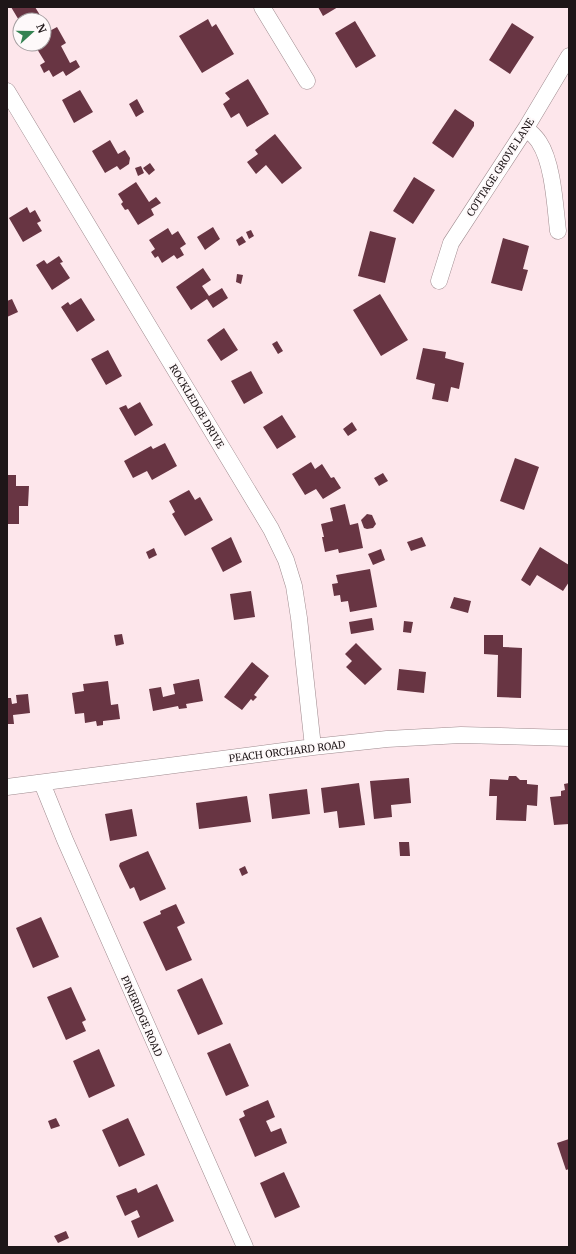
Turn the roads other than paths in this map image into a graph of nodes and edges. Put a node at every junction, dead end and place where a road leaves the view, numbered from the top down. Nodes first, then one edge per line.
1 (262, 7) edge
2 (569, 56) edge
3 (307, 81) dead end
4 (7, 91) edge
5 (526, 128) junction
6 (558, 231) dead end
7 (439, 282) dead end
8 (569, 738) edge
9 (313, 747) junction
10 (42, 783) junction
11 (7, 787) edge
12 (245, 1247) edge

1 - 3 street
2 - 5 street, COTTAGE GROVE LANE
4 - 9 street, ROCKLEDGE DRIVE
5 - 6 street
5 - 7 street, COTTAGE GROVE LANE
8 - 9 street, PEACH ORCHARD ROAD
9 - 10 street, PEACH ORCHARD ROAD
10 - 11 street, PEACH ORCHARD ROAD
10 - 12 street, PINERIDGE ROAD

